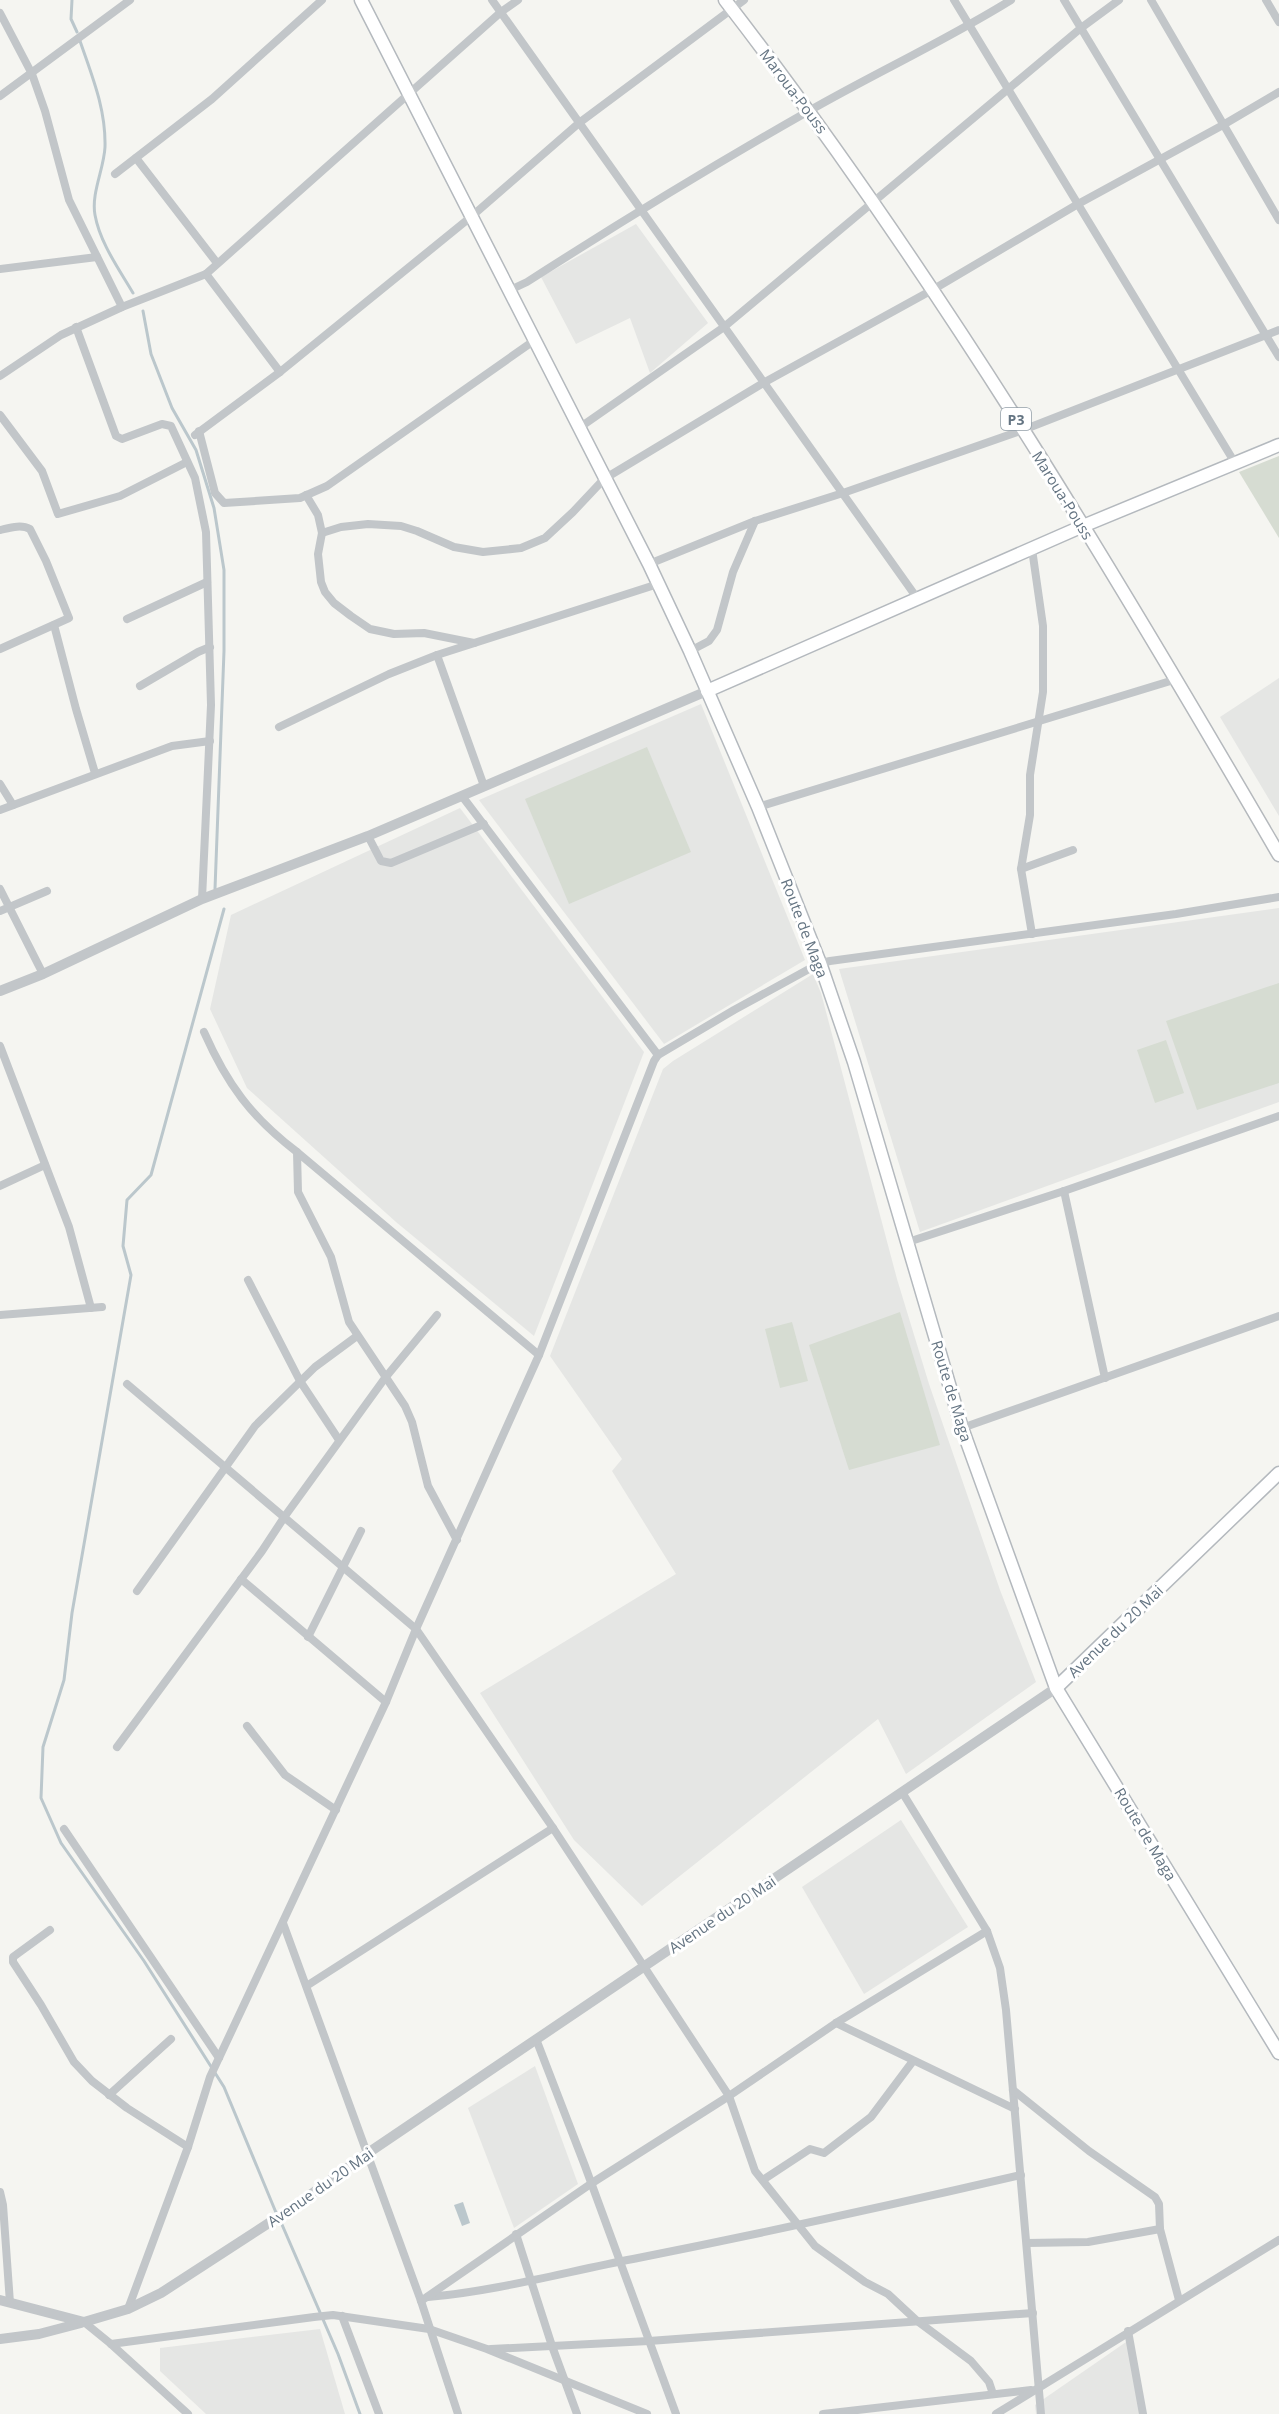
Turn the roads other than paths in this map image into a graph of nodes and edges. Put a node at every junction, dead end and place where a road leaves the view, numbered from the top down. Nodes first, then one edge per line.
1 (130, 0) edge
2 (322, 0) edge
3 (361, 0) edge
4 (492, 0) edge
5 (518, 0) edge
6 (744, 0) edge
7 (954, 0) edge
8 (1011, 0) edge
9 (1064, 0) edge
10 (1119, 0) edge
11 (1151, 0) edge
12 (1266, 0) edge
13 (729, 5) edge
14 (501, 12) junction
15 (0, 13) edge
16 (1279, 22) edge
17 (970, 26) junction
18 (1081, 28) junction
19 (32, 74) junction
20 (1008, 89) junction
21 (1279, 92) edge
22 (410, 93) junction
23 (0, 96) edge
24 (809, 111) junction
25 (579, 123) junction
26 (1223, 125) junction
27 (136, 158) junction
28 (1159, 160) junction
29 (115, 174) dead end
30 (874, 203) junction
31 (1078, 204) junction
32 (640, 210) junction
33 (472, 216) junction
34 (1279, 220) edge
35 (97, 256) junction
36 (218, 263) junction
37 (0, 269) edge
38 (206, 274) junction
39 (934, 289) junction
40 (510, 290) junction
41 (122, 307) junction
42 (76, 327) junction
43 (724, 327) junction
44 (1279, 330) edge
45 (1266, 335) junction
46 (535, 340) junction
47 (1279, 357) edge
48 (1177, 368) junction
49 (280, 372) junction
50 (0, 376) edge
51 (765, 382) junction
52 (0, 415) edge
53 (579, 428) junction
54 (1023, 430) junction
55 (1279, 446) edge
56 (187, 462) junction
57 (1235, 463) junction
58 (604, 479) junction
59 (843, 493) junction
60 (306, 495) junction
61 (755, 521) junction
62 (1083, 526) junction
63 (0, 530) edge
64 (322, 533) junction
65 (1032, 549) junction
66 (649, 564) junction
67 (207, 582) junction
68 (658, 584) junction
69 (917, 598) junction
70 (127, 619) dead end
71 (54, 625) junction
72 (475, 643) junction
73 (210, 647) junction
74 (0, 649) edge
75 (690, 651) junction
76 (437, 655) junction
77 (1177, 679) junction
78 (140, 686) dead end
79 (707, 691) junction
80 (1039, 722) junction
81 (279, 727) dead end
82 (210, 741) junction
83 (95, 773) junction
84 (0, 784) edge
85 (484, 786) junction
86 (462, 796) junction
87 (13, 805) junction
88 (758, 807) junction
89 (0, 810) edge
90 (484, 824) junction
91 (368, 836) junction
92 (1073, 850) dead end
93 (1279, 855) edge
94 (1021, 869) junction
95 (0, 889) edge
96 (47, 891) dead end
97 (1279, 897) edge
98 (202, 899) junction
99 (4, 909) edge
100 (1032, 934) junction
101 (820, 963) junction
102 (43, 974) junction
103 (0, 991) edge
104 (204, 1032) dead end
105 (0, 1046) edge
106 (658, 1055) junction
107 (4, 1069) edge
108 (1279, 1116) edge
109 (297, 1152) junction
110 (45, 1165) junction
111 (0, 1186) edge
112 (1064, 1191) junction
113 (908, 1242) junction
114 (248, 1281) dead end
115 (102, 1307) dead end
116 (91, 1308) junction
117 (0, 1315) edge
118 (437, 1315) dead end
119 (1279, 1316) edge
120 (357, 1336) junction
121 (540, 1354) junction
122 (385, 1378) junction
123 (1105, 1378) junction
124 (300, 1381) junction
125 (128, 1384) dead end
126 (962, 1428) junction
127 (339, 1440) junction
128 (226, 1466) junction
129 (1279, 1473) edge
130 (285, 1516) junction
131 (360, 1531) dead end
132 (457, 1540) junction
133 (343, 1566) junction
134 (241, 1579) junction
135 (137, 1591) dead end
136 (416, 1629) junction
137 (308, 1637) junction
138 (1056, 1688) junction
139 (386, 1702) junction
140 (247, 1726) dead end
141 (117, 1747) dead end
142 (902, 1792) junction
143 (336, 1810) junction
144 (554, 1828) junction
145 (64, 1829) dead end
146 (284, 1923) junction
147 (50, 1930) dead end
148 (987, 1931) junction
149 (644, 1967) junction
150 (308, 1985) junction
151 (836, 2023) junction
152 (171, 2039) dead end
153 (536, 2040) junction
154 (1279, 2053) edge
155 (217, 2060) junction
156 (912, 2061) junction
157 (1013, 2090) junction
158 (109, 2095) junction
159 (729, 2096) junction
160 (1015, 2109) junction
161 (188, 2147) junction
162 (368, 2153) junction
163 (1021, 2175) junction
164 (763, 2180) junction
165 (592, 2183) junction
166 (0, 2192) edge
167 (798, 2225) junction
168 (1160, 2229) junction
169 (516, 2235) junction
170 (1279, 2240) edge
171 (1027, 2243) junction
172 (620, 2261) junction
173 (531, 2281) junction
174 (423, 2299) junction
175 (1179, 2300) junction
176 (5, 2302) edge
177 (128, 2309) junction
178 (1033, 2313) junction
179 (337, 2316) junction
180 (916, 2320) junction
181 (84, 2322) junction
182 (429, 2329) junction
183 (1128, 2331) junction
184 (0, 2339) edge
185 (649, 2341) junction
186 (111, 2344) junction
187 (552, 2346) junction
188 (487, 2349) junction
189 (566, 2382) junction
190 (1037, 2389) junction
191 (993, 2394) junction
192 (188, 2414) edge
193 (379, 2414) edge
194 (458, 2414) edge
195 (577, 2414) edge
196 (646, 2414) edge
197 (676, 2414) edge
198 (823, 2414) edge
199 (996, 2414) edge
200 (1041, 2414) edge
201 (1143, 2414) edge

1 - 19 street
2 - 27 street
3 - 22 main road, Route de Maga
4 - 14 street
5 - 14 street
6 - 13 street
7 - 17 street
8 - 17 street
9 - 18 street
10 - 18 street
11 - 26 street
12 - 16 street
13 - 24 main road, Maroua-Pouss / P3
13 - 25 street
14 - 22 street
14 - 25 street
15 - 19 street
17 - 20 street
17 - 24 street
18 - 20 street
18 - 28 street
19 - 23 street
19 - 35 street
20 - 30 street
20 - 31 street
21 - 26 street
22 - 33 main road, Route de Maga
22 - 36 street
24 - 30 main road, Maroua-Pouss / P3
24 - 32 street
25 - 32 street
25 - 33 street
26 - 28 street
26 - 34 street
27 - 29 street
27 - 36 street
28 - 31 street
28 - 45 street
30 - 39 main road, Maroua-Pouss / P3
30 - 43 street
31 - 39 street
31 - 48 street
32 - 40 street
32 - 43 street
33 - 40 main road, Route de Maga
33 - 49 street
35 - 37 street
35 - 41 street
36 - 38 street
38 - 41 street
38 - 49 street
39 - 51 street
39 - 54 main road, Maroua-Pouss / P3
40 - 46 main road, Route de Maga
41 - 42 street
42 - 50 street
42 - 56 street
43 - 51 street
43 - 53 street
44 - 45 street
45 - 47 street
45 - 48 street
46 - 53 main road, Route de Maga
46 - 60 street
48 - 54 street
48 - 57 street
49 - 60 street
51 - 58 street
51 - 59 street
52 - 56 street
53 - 58 main road, Route de Maga
54 - 59 street
54 - 62 main road, Maroua-Pouss / P3
55 - 57 main road
56 - 67 street
57 - 62 main road
58 - 64 street
58 - 66 main road, Route de Maga
59 - 61 street
59 - 69 street
60 - 64 street
61 - 66 street
61 - 75 street
62 - 65 main road
62 - 77 main road, Maroua-Pouss / P3
63 - 71 street
64 - 72 street
65 - 69 main road
65 - 80 street
66 - 68 main road, Route de Maga
67 - 70 street
67 - 73 street
68 - 72 street
68 - 75 main road, Route de Maga
69 - 79 main road
71 - 74 street
71 - 83 street
72 - 76 street
73 - 78 street
73 - 82 street
75 - 79 main road, Route de Maga
76 - 81 street
76 - 85 street
77 - 80 street
77 - 93 main road, Maroua-Pouss / P3
79 - 85 street
79 - 88 main road, Route de Maga
80 - 88 street
80 - 94 street
82 - 83 street
82 - 98 street
83 - 87 street
84 - 87 street
85 - 86 street
86 - 90 street
86 - 91 street
87 - 89 street
88 - 101 main road, Route de Maga
90 - 91 street
90 - 106 street
91 - 98 street
92 - 94 street
94 - 100 street
95 - 99 street
96 - 99 street
97 - 100 street
98 - 102 street
99 - 102 street
100 - 101 street
101 - 106 street
101 - 113 main road, Route de Maga
102 - 103 street
104 - 109 street
105 - 107 street
106 - 121 street
107 - 110 street
108 - 112 street
109 - 120 street
109 - 121 street
110 - 111 street
110 - 116 street
112 - 113 street
112 - 123 street
113 - 126 main road, Route de Maga
114 - 124 street
115 - 116 street
116 - 117 street
118 - 122 street
119 - 123 street
120 - 122 street
120 - 124 street
121 - 132 street
122 - 127 street
122 - 132 street
123 - 126 street
124 - 127 street
124 - 128 street
125 - 128 street
126 - 138 main road, Route de Maga
127 - 130 street
128 - 130 street
128 - 135 street
129 - 138 main road, Avenue du 20 Mai
130 - 133 street
130 - 134 street
131 - 133 street
132 - 136 street
133 - 136 street
133 - 137 street
134 - 137 street
134 - 141 street
136 - 139 street
136 - 144 street
137 - 139 street
138 - 142 street, Avenue du 20 Mai
138 - 154 main road, Route de Maga
139 - 143 street
140 - 143 street
142 - 148 street
142 - 149 street, Avenue du 20 Mai
143 - 146 street
144 - 149 street
144 - 150 street
145 - 155 street
146 - 150 street
146 - 155 street
147 - 158 street
148 - 151 street
148 - 157 street
149 - 153 street, Avenue du 20 Mai
149 - 159 street
150 - 162 street
151 - 156 street
151 - 159 street
152 - 158 street
153 - 162 street, Avenue du 20 Mai
153 - 165 street
155 - 161 street
156 - 160 street
156 - 164 street
157 - 160 street
157 - 168 street
158 - 161 street
159 - 164 street
159 - 165 street
160 - 163 street
161 - 177 street
162 - 174 street
162 - 177 street, Avenue du 20 Mai
163 - 167 street
163 - 171 street
164 - 167 street
165 - 169 street
165 - 172 street
166 - 176 street
167 - 172 street
167 - 180 street
168 - 171 street
168 - 175 street
169 - 173 street
169 - 174 street
170 - 175 street
171 - 178 street
172 - 173 street
172 - 185 street
173 - 174 street
173 - 187 street
174 - 182 street
175 - 183 street
176 - 181 street
177 - 181 street, Avenue du 20 Mai
178 - 180 street
178 - 190 street
179 - 182 street
179 - 186 street
179 - 193 street
180 - 185 street
180 - 191 street
181 - 184 street, Avenue du 20 Mai
181 - 186 street
182 - 188 street
182 - 194 street
183 - 190 street
183 - 201 street
185 - 187 street
185 - 197 street
186 - 192 street
187 - 188 street
187 - 189 street
188 - 189 street
189 - 195 street
189 - 196 street
190 - 191 street
190 - 199 street
190 - 200 street
191 - 198 street

